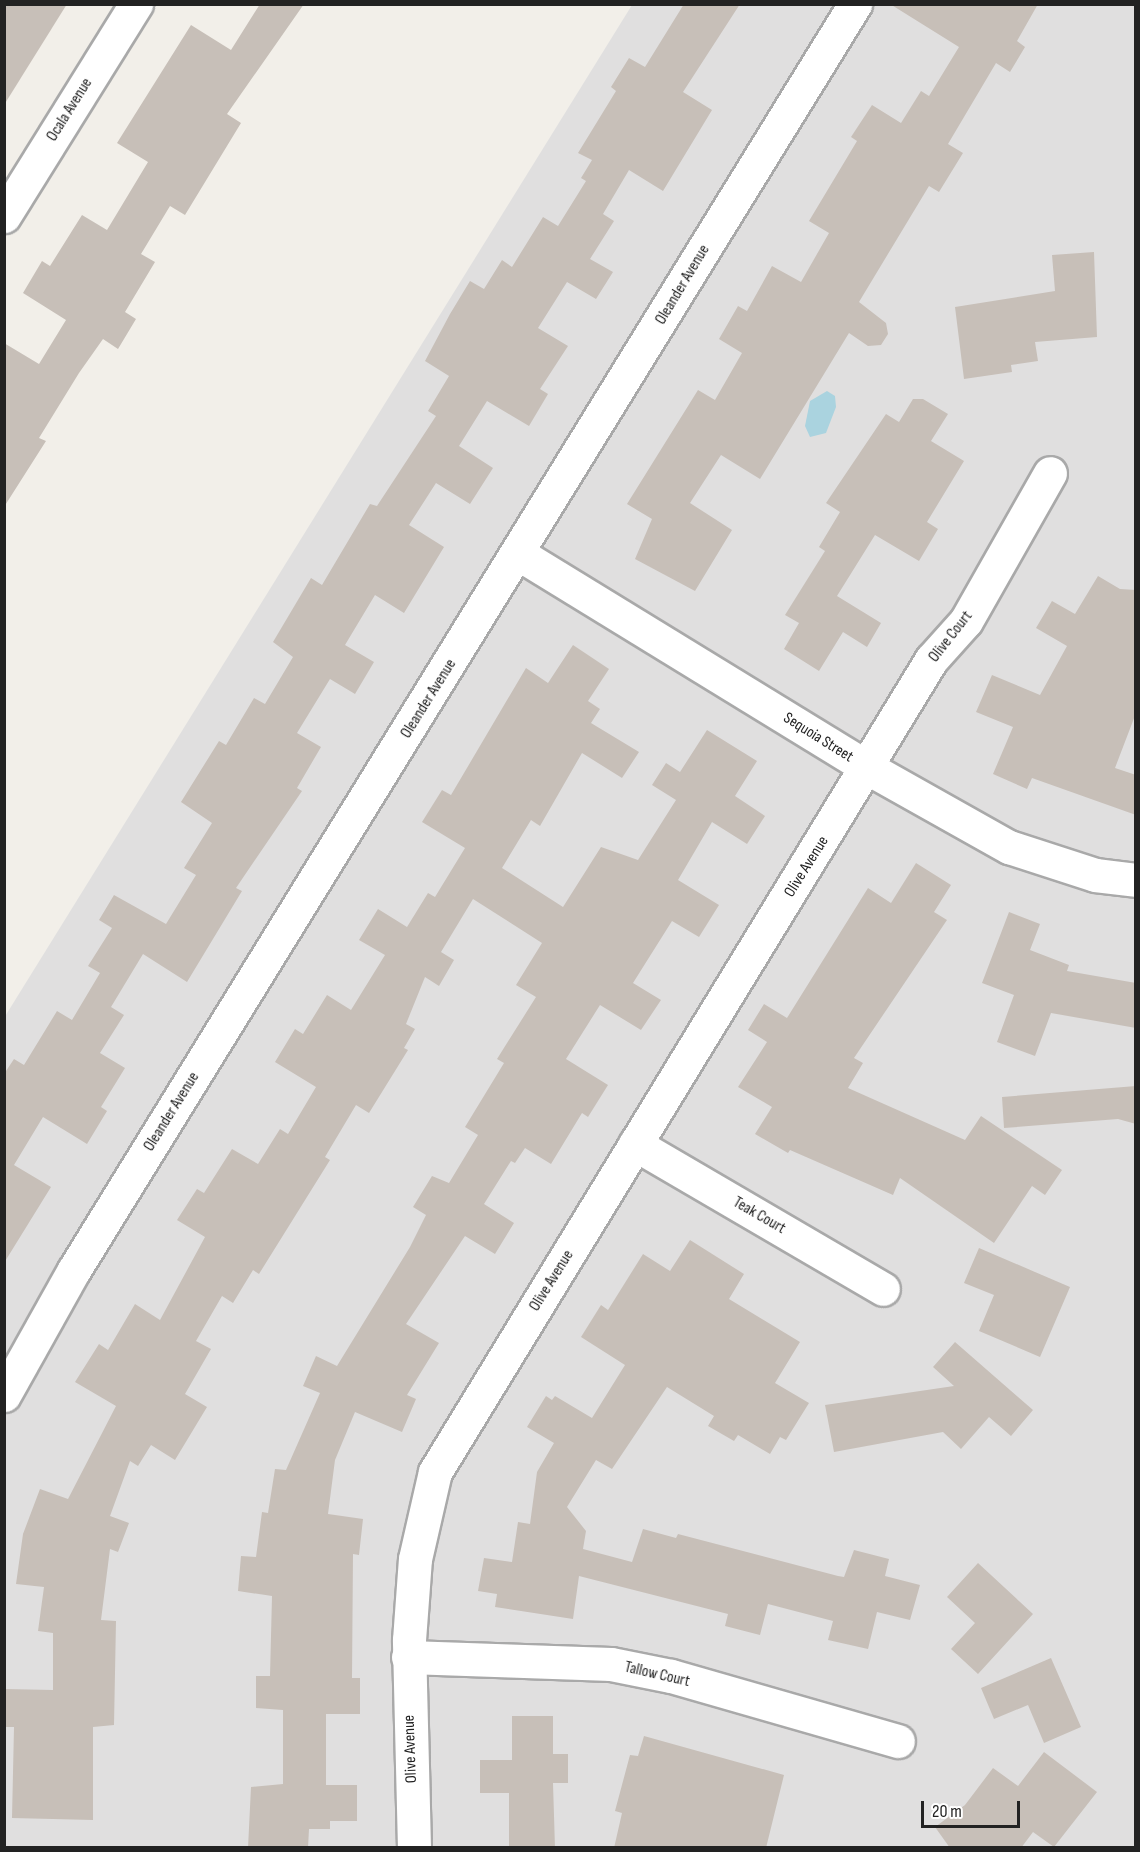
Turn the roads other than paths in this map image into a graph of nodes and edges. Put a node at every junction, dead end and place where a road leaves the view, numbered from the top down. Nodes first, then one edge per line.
1 (136, 4) edge
2 (855, 4) edge
3 (4, 216) edge
4 (1050, 473) dead end
5 (519, 554) junction
6 (868, 768) junction
7 (1136, 880) edge
8 (635, 1144) junction
9 (883, 1289) dead end
10 (4, 1395) edge
11 (408, 1657) junction
12 (898, 1741) dead end
13 (414, 1848) edge

1 - 3 street, Ocala Avenue
2 - 5 street, Oleander Avenue
4 - 6 street, Olive Court
5 - 6 street, Sequoia Street
5 - 10 street, Oleander Avenue
6 - 7 street, Sequoia Street
6 - 8 street, Olive Avenue
8 - 9 street, Teak Court
8 - 11 street, Olive Avenue
11 - 12 street, Tallow Court
11 - 13 street, Olive Avenue

